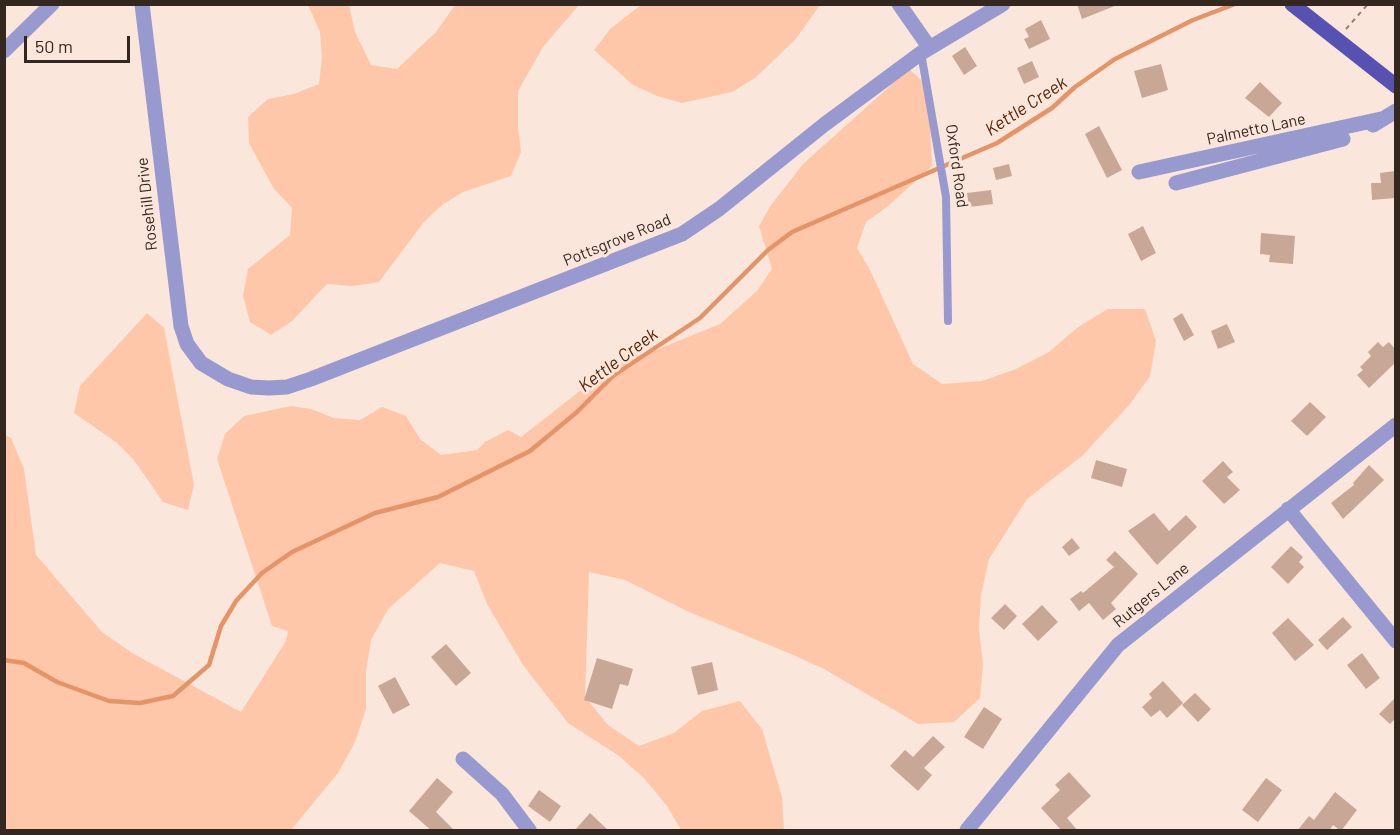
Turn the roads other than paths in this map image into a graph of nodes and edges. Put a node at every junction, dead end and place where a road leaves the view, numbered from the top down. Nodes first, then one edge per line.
1 (52, 4) edge
2 (142, 4) edge
3 (899, 4) edge
4 (1003, 4) edge
5 (1293, 4) edge
6 (925, 50) junction
7 (4, 51) edge
8 (1395, 86) edge
9 (1395, 111) edge
10 (1381, 119) junction
11 (1139, 172) dead end
12 (1176, 183) dead end
13 (948, 321) dead end
14 (228, 379) joint
15 (1395, 425) edge
16 (1288, 509) junction
17 (1395, 641) edge
18 (463, 759) dead end
19 (530, 831) edge
20 (967, 831) edge

1 - 7 street
2 - 14 street, Rosehill Drive
3 - 6 street, Oxford Road
4 - 6 street, Pottsgrove Road
5 - 8 main road
6 - 13 lane, Oxford Road
6 - 14 street, Pottsgrove Road
9 - 10 street
10 - 11 street, Palmetto Lane
10 - 12 street
15 - 16 street, Rutgers Lane
16 - 17 street
16 - 20 street, Rutgers Lane
18 - 19 street

